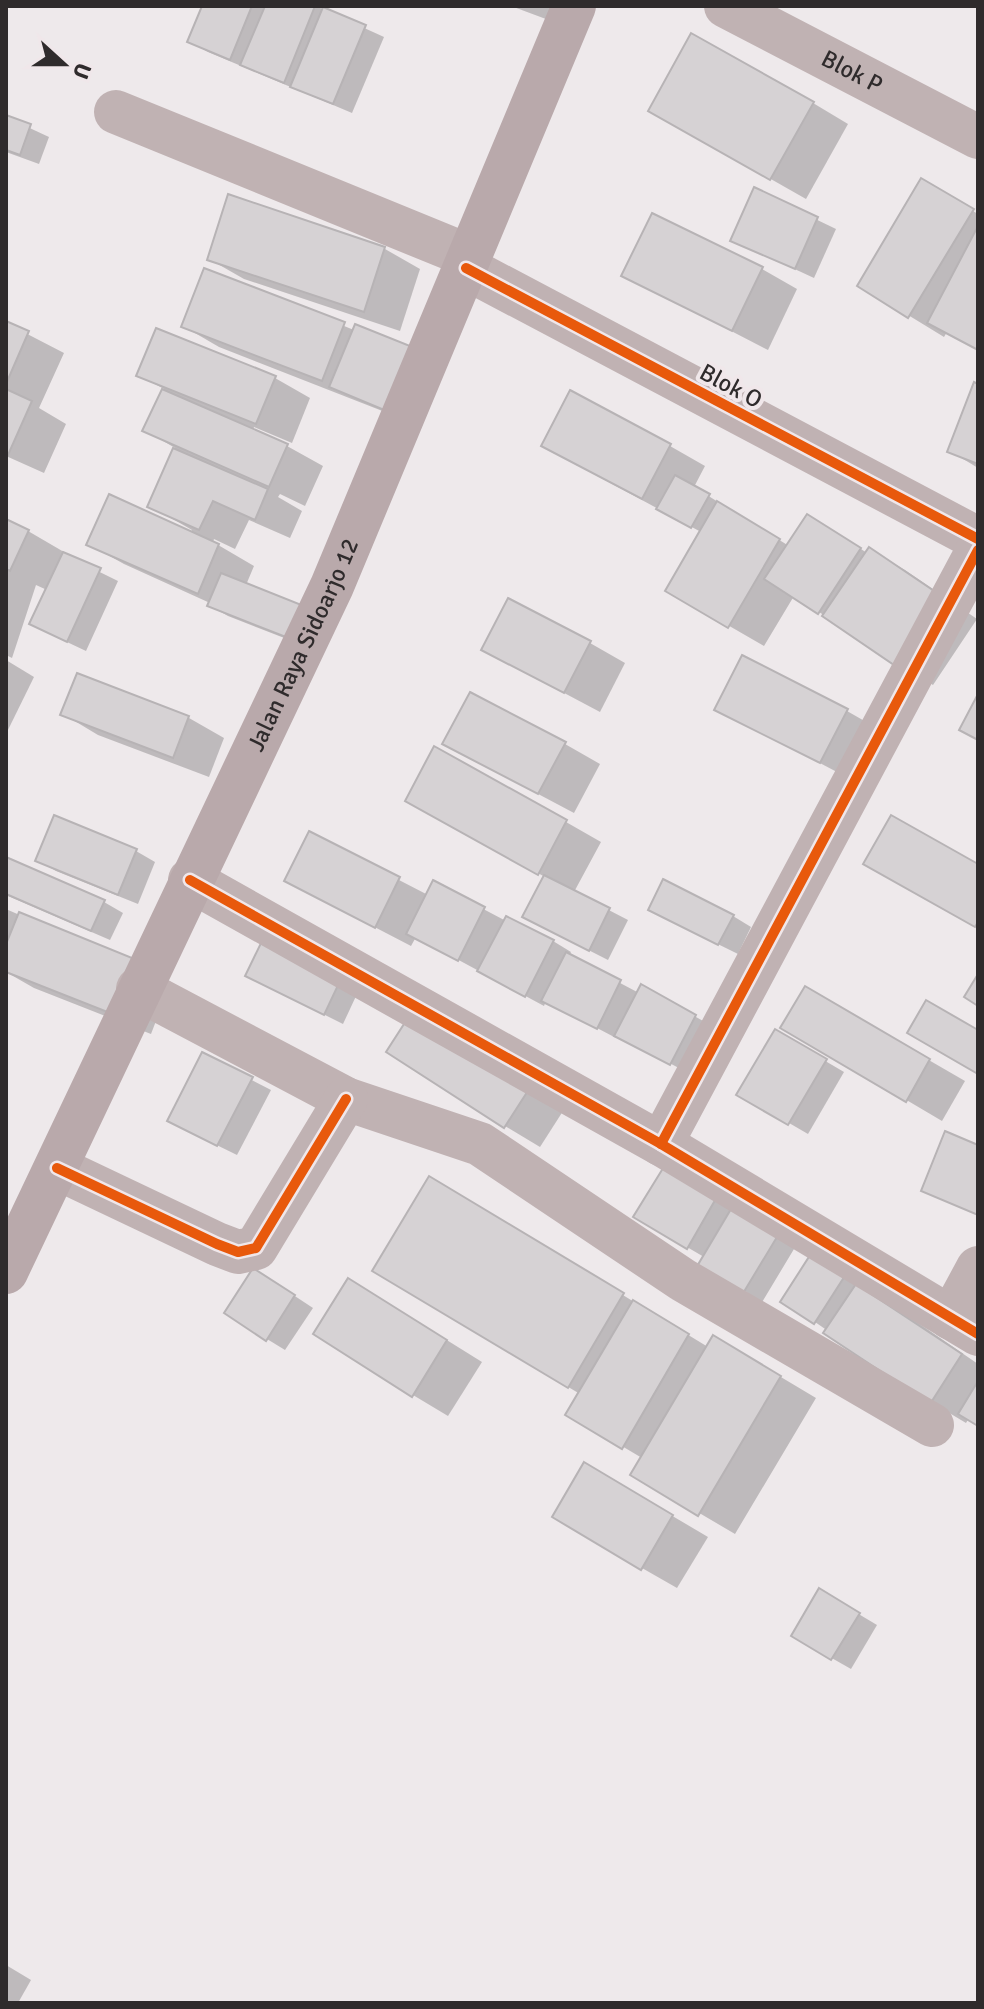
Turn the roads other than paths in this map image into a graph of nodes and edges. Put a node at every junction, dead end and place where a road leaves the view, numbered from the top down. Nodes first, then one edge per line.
1 (574, 6) edge
2 (726, 6) edge
3 (116, 112) dead end
4 (978, 137) edge
5 (468, 262) junction
6 (978, 539) edge
7 (978, 550) edge
8 (190, 880) junction
9 (138, 989) junction
10 (346, 1099) junction
11 (661, 1144) junction
12 (57, 1168) junction
13 (978, 1268) edge
14 (6, 1272) edge
15 (965, 1326) edge
16 (932, 1425) dead end

1 - 5 main road, Jalan Raya Sidoarjo 12
2 - 4 street, Blok P
3 - 5 street, Blok O
5 - 6 street, Blok O
5 - 8 main road, Jalan Raya Sidoarjo 12
7 - 11 street
8 - 9 main road, Jalan Raya Sidoarjo 12
8 - 11 street
9 - 10 street
9 - 12 main road, Jalan Raya Sidoarjo 12
10 - 12 street
10 - 16 street
11 - 15 street
12 - 14 main road, Jalan Raya Sidoarjo 12
13 - 15 street

